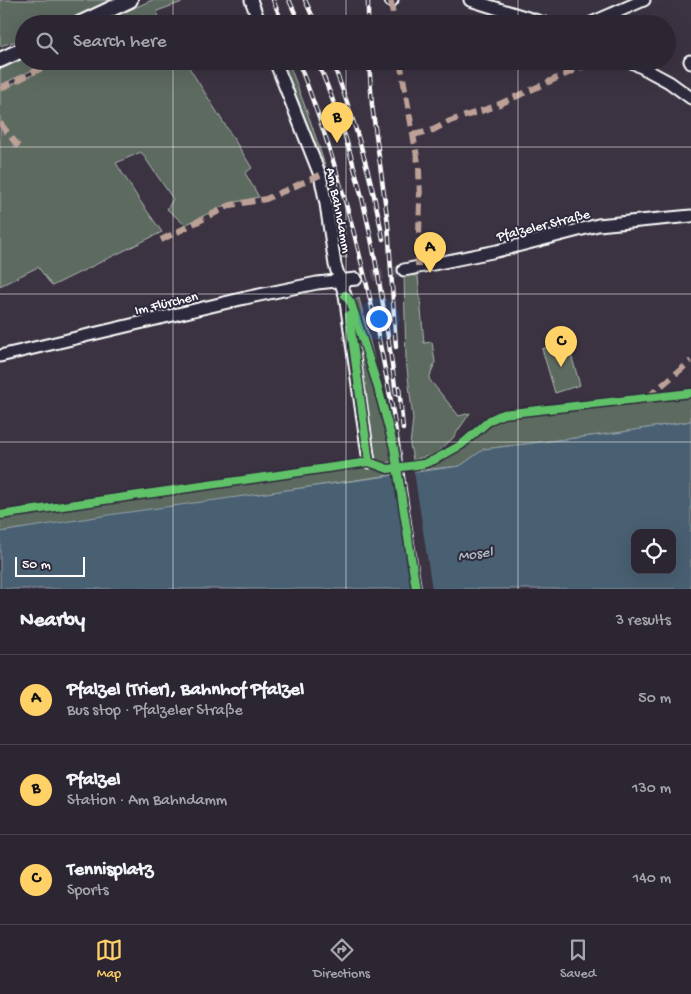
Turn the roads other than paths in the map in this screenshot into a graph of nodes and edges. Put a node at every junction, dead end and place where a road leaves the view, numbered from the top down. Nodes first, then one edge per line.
1 (130, 0) edge
2 (251, 0) edge
3 (470, 0) edge
4 (644, 0) edge
5 (98, 15) edge
6 (257, 15) edge
7 (518, 15) edge
8 (610, 15) edge
9 (15, 53) edge
10 (0, 60) edge
11 (279, 70) edge
12 (646, 70) edge
13 (691, 98) edge
14 (691, 216) edge
15 (404, 270) tunnel mouth
16 (356, 279) tunnel mouth
17 (340, 280) junction
18 (0, 356) edge
19 (369, 462) dead end

1 - 5 main road
2 - 6 street
3 - 7 street
4 - 8 street
9 - 10 main road
11 - 17 street, Am Bahndamm
12 - 13 street
14 - 15 street, Pfalzeler Straße
16 - 17 street
17 - 18 street, Im Flürchen
17 - 19 street, Am Bahndamm

